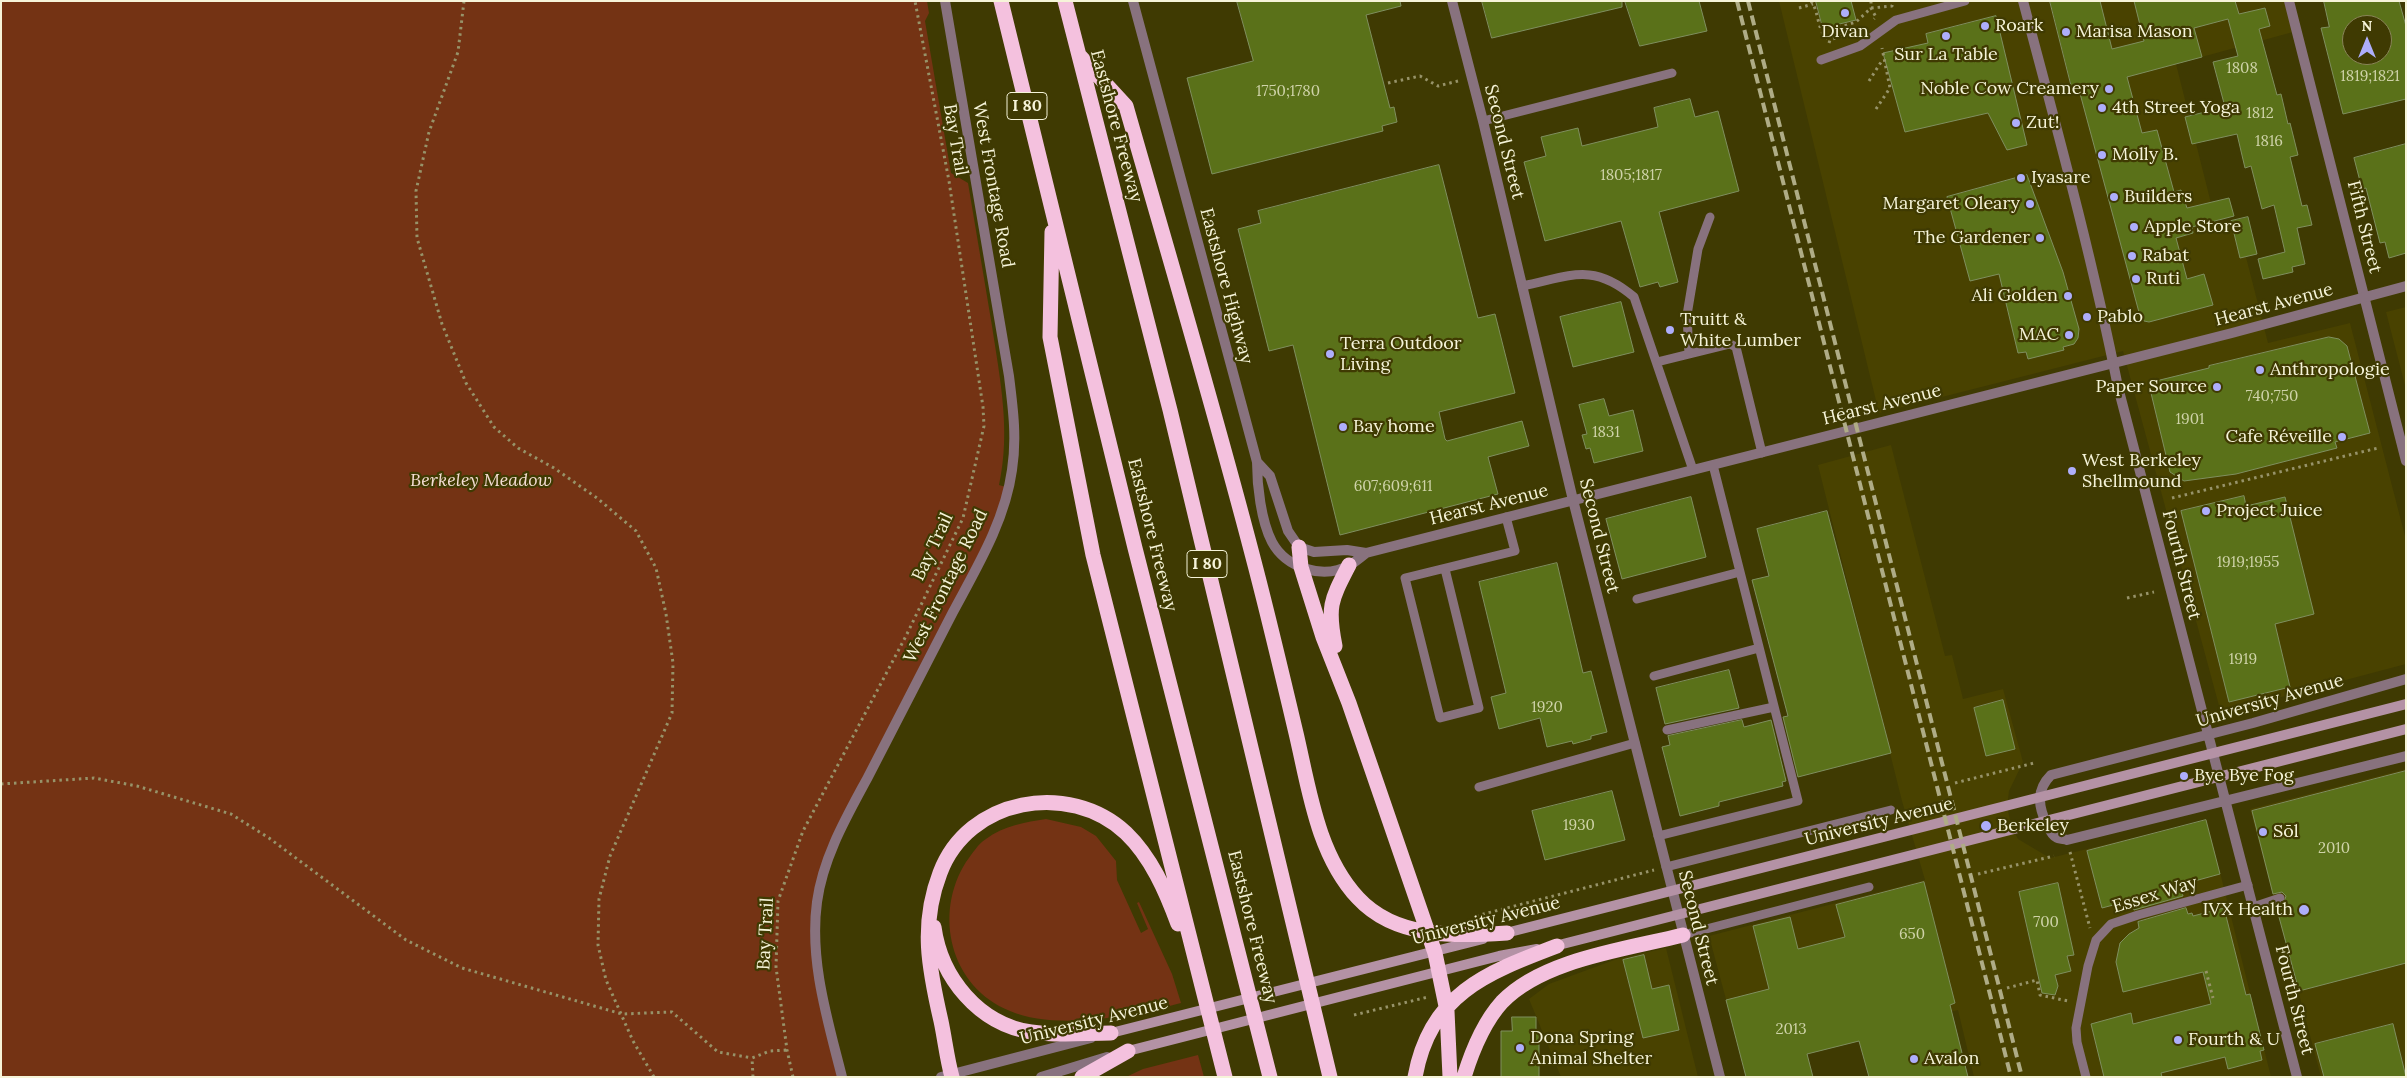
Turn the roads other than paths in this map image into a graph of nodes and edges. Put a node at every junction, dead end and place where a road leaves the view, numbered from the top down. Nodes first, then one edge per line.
1 (945, 1) edge
2 (1001, 1) edge
3 (1065, 1) edge
4 (1133, 1) edge
5 (1452, 1) edge
6 (1965, 1) edge
7 (2023, 1) edge
8 (2290, 1) edge
9 (1077, 52) junction
10 (1821, 60) road end
11 (1672, 73) dead end
12 (1483, 121) junction
13 (1053, 210) junction
14 (1710, 217) dead end
15 (1522, 286) junction
16 (2406, 286) edge
17 (2364, 297) junction
18 (1690, 354) junction
19 (1657, 362) junction
20 (2113, 363) junction
21 (1762, 453) junction
22 (2406, 461) edge
23 (1257, 462) junction
24 (1713, 465) junction
25 (1693, 470) junction
26 (1573, 500) junction
27 (1506, 517) junction
28 (1299, 547) junction
29 (1366, 553) junction
30 (1350, 565) junction
31 (1302, 568) junction
32 (1444, 569) junction
33 (1740, 572) junction
34 (1637, 599) dead end
35 (1759, 648) junction
36 (1654, 676) dead end
37 (2406, 679) edge
38 (1349, 703) junction
39 (2406, 704) edge
40 (1774, 707) junction
41 (2406, 729) edge
42 (1667, 730) dead end
43 (2208, 735) junction
44 (1635, 743) junction
45 (2406, 756) edge
46 (1479, 787) dead end
47 (2226, 801) junction
48 (1891, 810) dead end
49 (1658, 836) junction
50 (1666, 867) junction
51 (2248, 886) junction
52 (1869, 887) dead end
53 (2280, 898) dead end
54 (932, 906) junction
55 (2253, 907) junction
56 (1507, 933) junction
57 (1683, 935) junction
58 (1557, 946) junction
59 (1204, 993) junction
60 (1111, 1033) junction
61 (1128, 1051) junction
62 (948, 1076) edge
63 (842, 1077) edge
64 (1041, 1077) edge
65 (1082, 1077) edge
66 (1225, 1077) edge
67 (1270, 1077) edge
68 (1330, 1077) edge
69 (1415, 1077) edge
70 (1450, 1077) edge
71 (1464, 1077) edge
72 (1720, 1077) edge
73 (2086, 1077) edge
74 (2297, 1077) edge

1 - 63 street, West Frontage Road
2 - 13 highway, Eastshore Freeway / I 80
3 - 9 highway, Eastshore Freeway / I 80
4 - 23 street, Eastshore Highway
5 - 12 street, Second Street
6 - 10 lane
7 - 20 street, Fourth Street
8 - 17 street, Fifth Street
9 - 56 highway
9 - 68 highway, Eastshore Freeway / I 80
11 - 12 lane
12 - 15 street, Second Street
13 - 59 highway
13 - 67 highway, Eastshore Freeway / I 80
14 - 18 lane
15 - 19 lane
15 - 26 street, Second Street
16 - 17 street, Hearst Avenue
17 - 20 street, Hearst Avenue
17 - 22 street, Fifth Street
18 - 19 lane
18 - 21 lane
19 - 25 lane
20 - 21 street, Hearst Avenue
20 - 43 street, Fourth Street
21 - 24 street, Hearst Avenue
23 - 28 street
23 - 31 street, Eastshore Highway
24 - 25 street, Hearst Avenue
24 - 33 lane
25 - 26 street, Hearst Avenue
26 - 27 street, Hearst Avenue
26 - 44 street, Second Street
27 - 29 street, Hearst Avenue
27 - 32 lane
28 - 29 street, Hearst Avenue
28 - 31 highway
29 - 30 street, Hearst Avenue
30 - 31 street, Hearst Avenue
30 - 38 highway
31 - 38 highway
32 - 32 lane
33 - 34 lane
33 - 35 lane
35 - 36 lane
35 - 40 lane
37 - 43 street, University Avenue
38 - 70 highway
39 - 56 main road, University Avenue
40 - 42 lane
40 - 49 lane
41 - 58 main road, University Avenue
43 - 47 street, Fourth Street
43 - 47 street, University Avenue
44 - 46 lane
44 - 49 street, Second Street
45 - 47 street
47 - 51 street, Fourth Street
48 - 50 lane
49 - 50 street, Second Street
50 - 57 street, Second Street
51 - 55 street, Fourth Street
51 - 73 lane, Essex Way
52 - 57 lane
53 - 55 lane
54 - 59 highway
54 - 60 highway
54 - 62 highway
55 - 74 street, Fourth Street
56 - 60 main road, University Avenue
57 - 71 highway
57 - 72 street, Second Street
58 - 61 main road, University Avenue
58 - 69 highway
59 - 66 highway
60 - 62 street, University Avenue
61 - 64 street, University Avenue
61 - 65 highway

